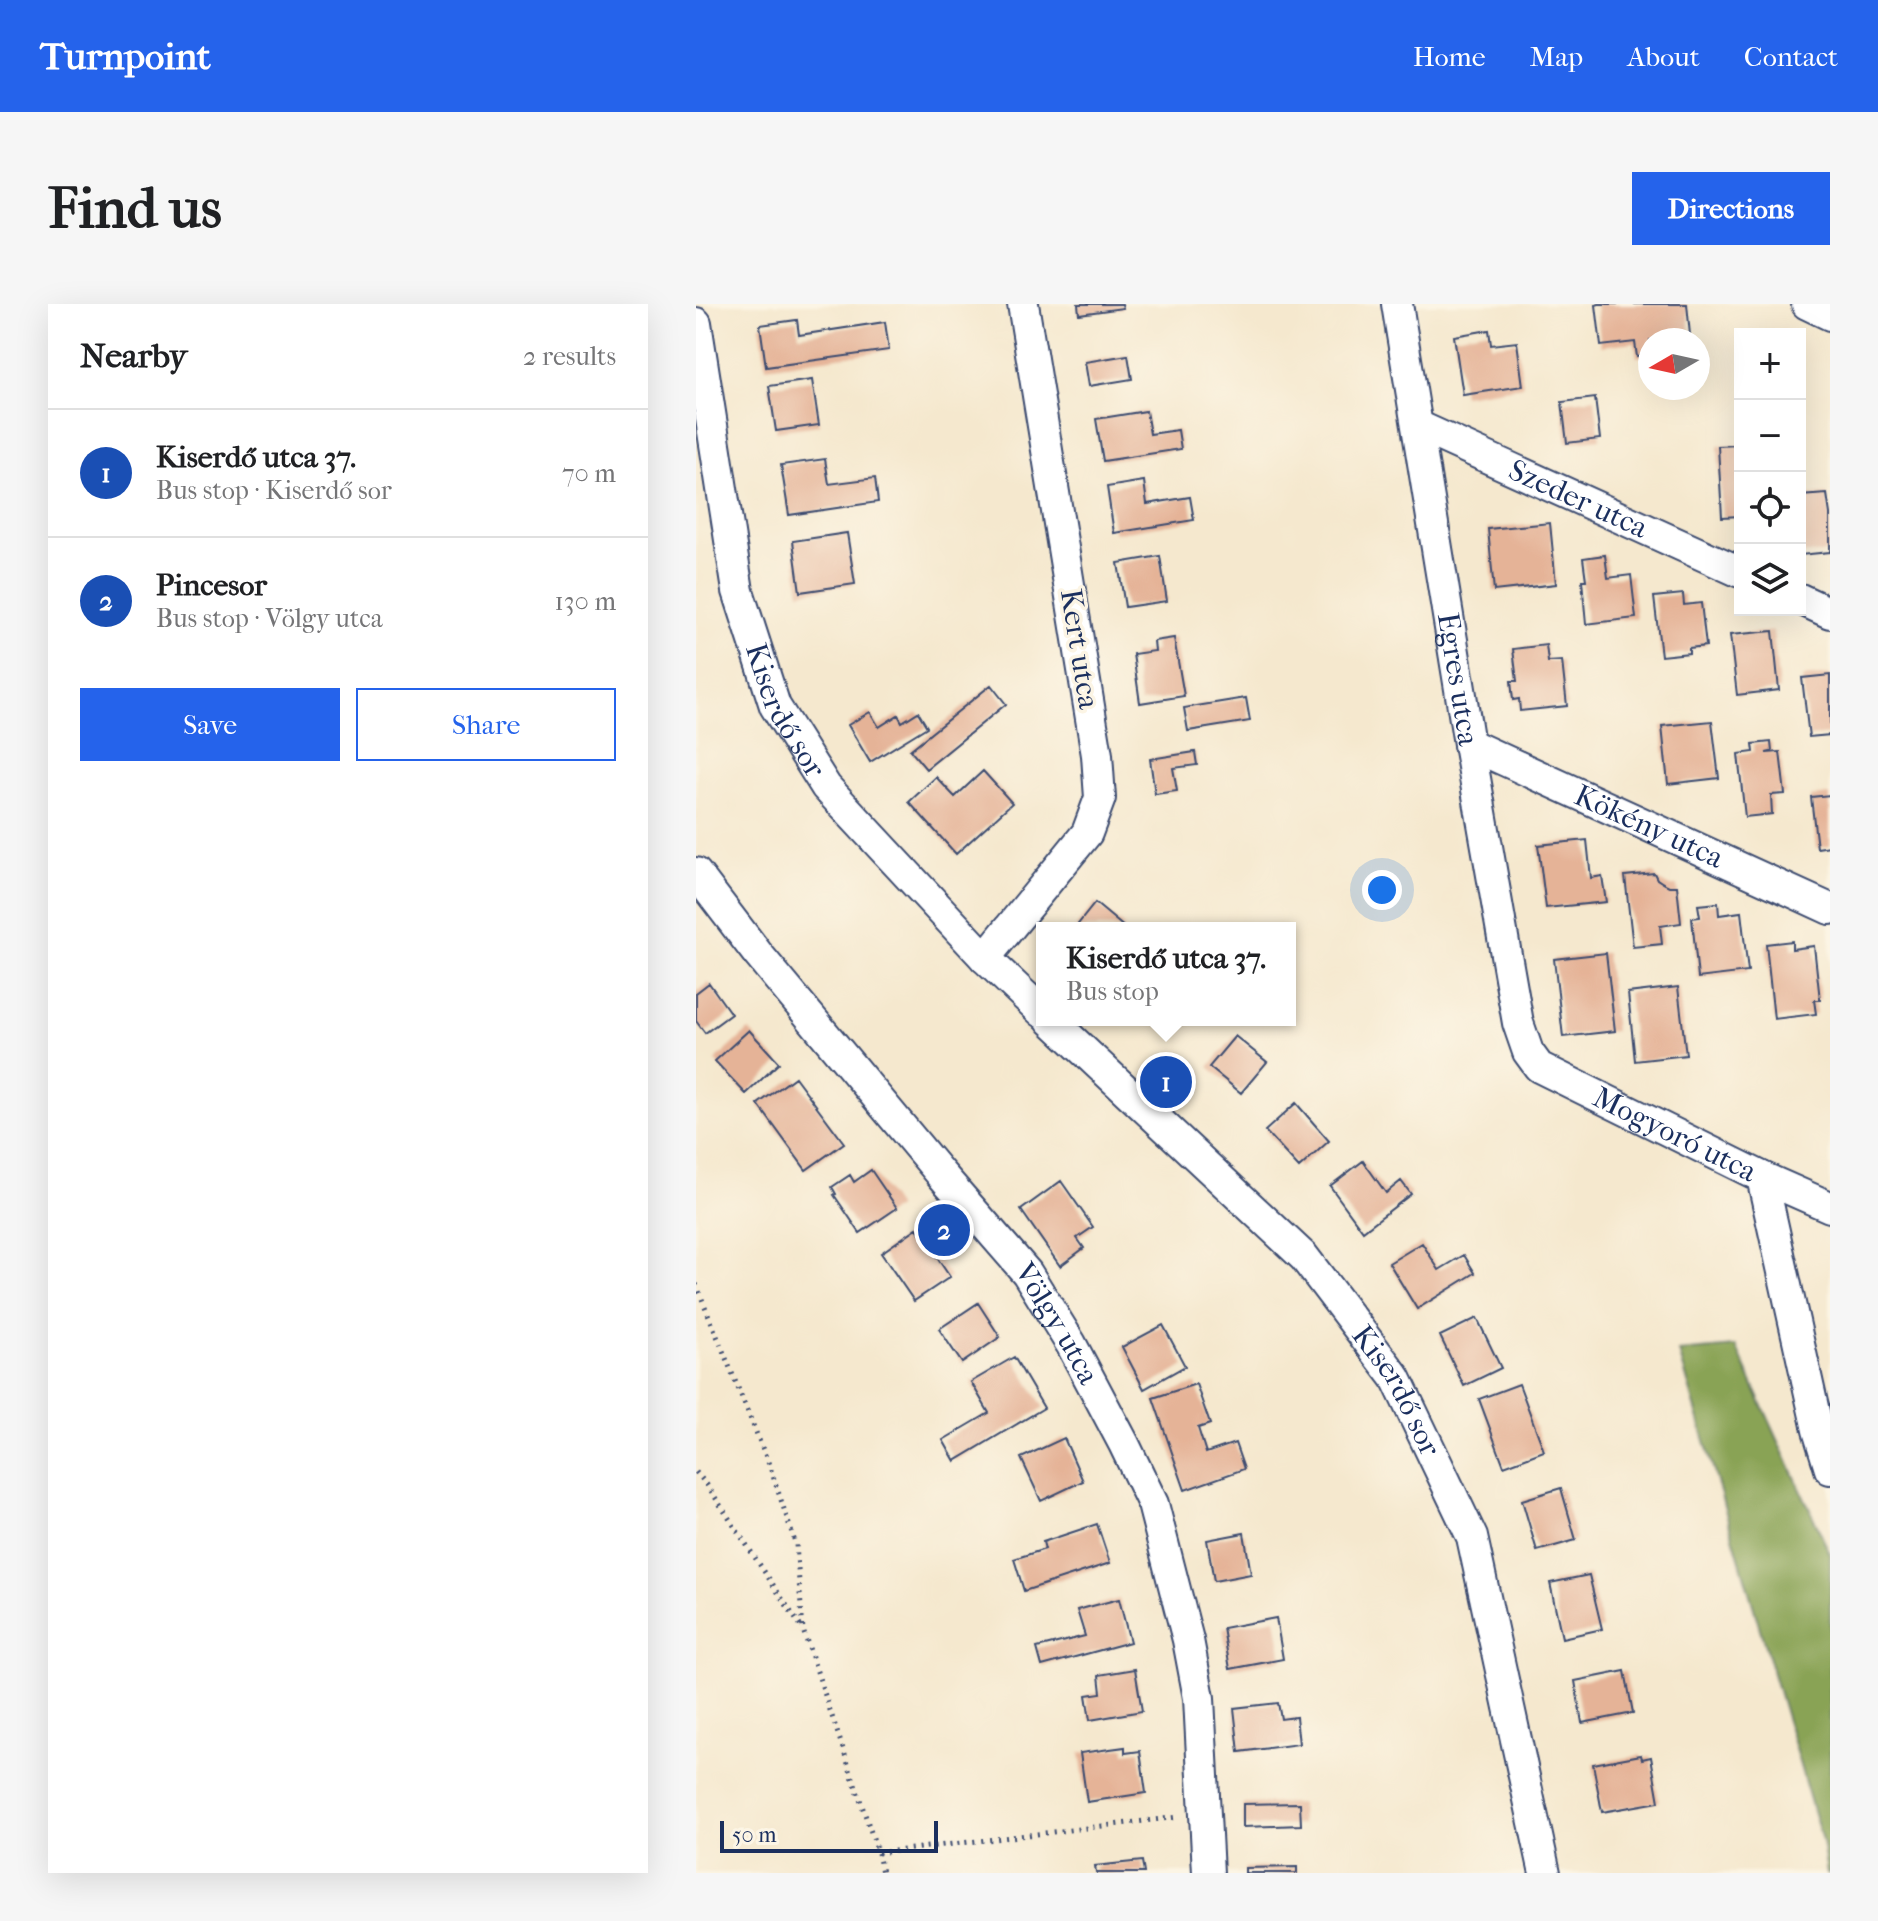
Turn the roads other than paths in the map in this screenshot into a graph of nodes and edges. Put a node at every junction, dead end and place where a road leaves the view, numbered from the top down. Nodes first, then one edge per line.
1 (1023, 304) edge
2 (1397, 304) edge
3 (1807, 304) edge
4 (1830, 315) edge
5 (696, 323) edge
6 (1418, 426) junction
7 (1734, 569) edge
8 (1806, 602) edge
9 (1830, 613) edge
10 (1469, 744) junction
11 (696, 873) edge
12 (1830, 909) edge
13 (985, 958) junction
14 (1036, 1006) edge
15 (1057, 1026) edge
16 (1528, 1052) joint
17 (1762, 1177) junction
18 (1830, 1207) edge
19 (1830, 1469) edge
20 (1208, 1873) edge
21 (1545, 1873) edge

1 - 13 street, Kert utca
2 - 6 street, Egres utca
3 - 4 street
5 - 13 street, Kiserdő sor
6 - 7 street, Szeder utca
6 - 10 street, Egres utca
8 - 9 street
10 - 12 street, Kökény utca
10 - 16 street, Egres utca
11 - 20 street, Völgy utca
13 - 14 street, Kiserdő sor
15 - 21 street, Kiserdő sor
16 - 17 street, Mogyoró utca
17 - 18 street, Mogyoró utca
17 - 19 street

